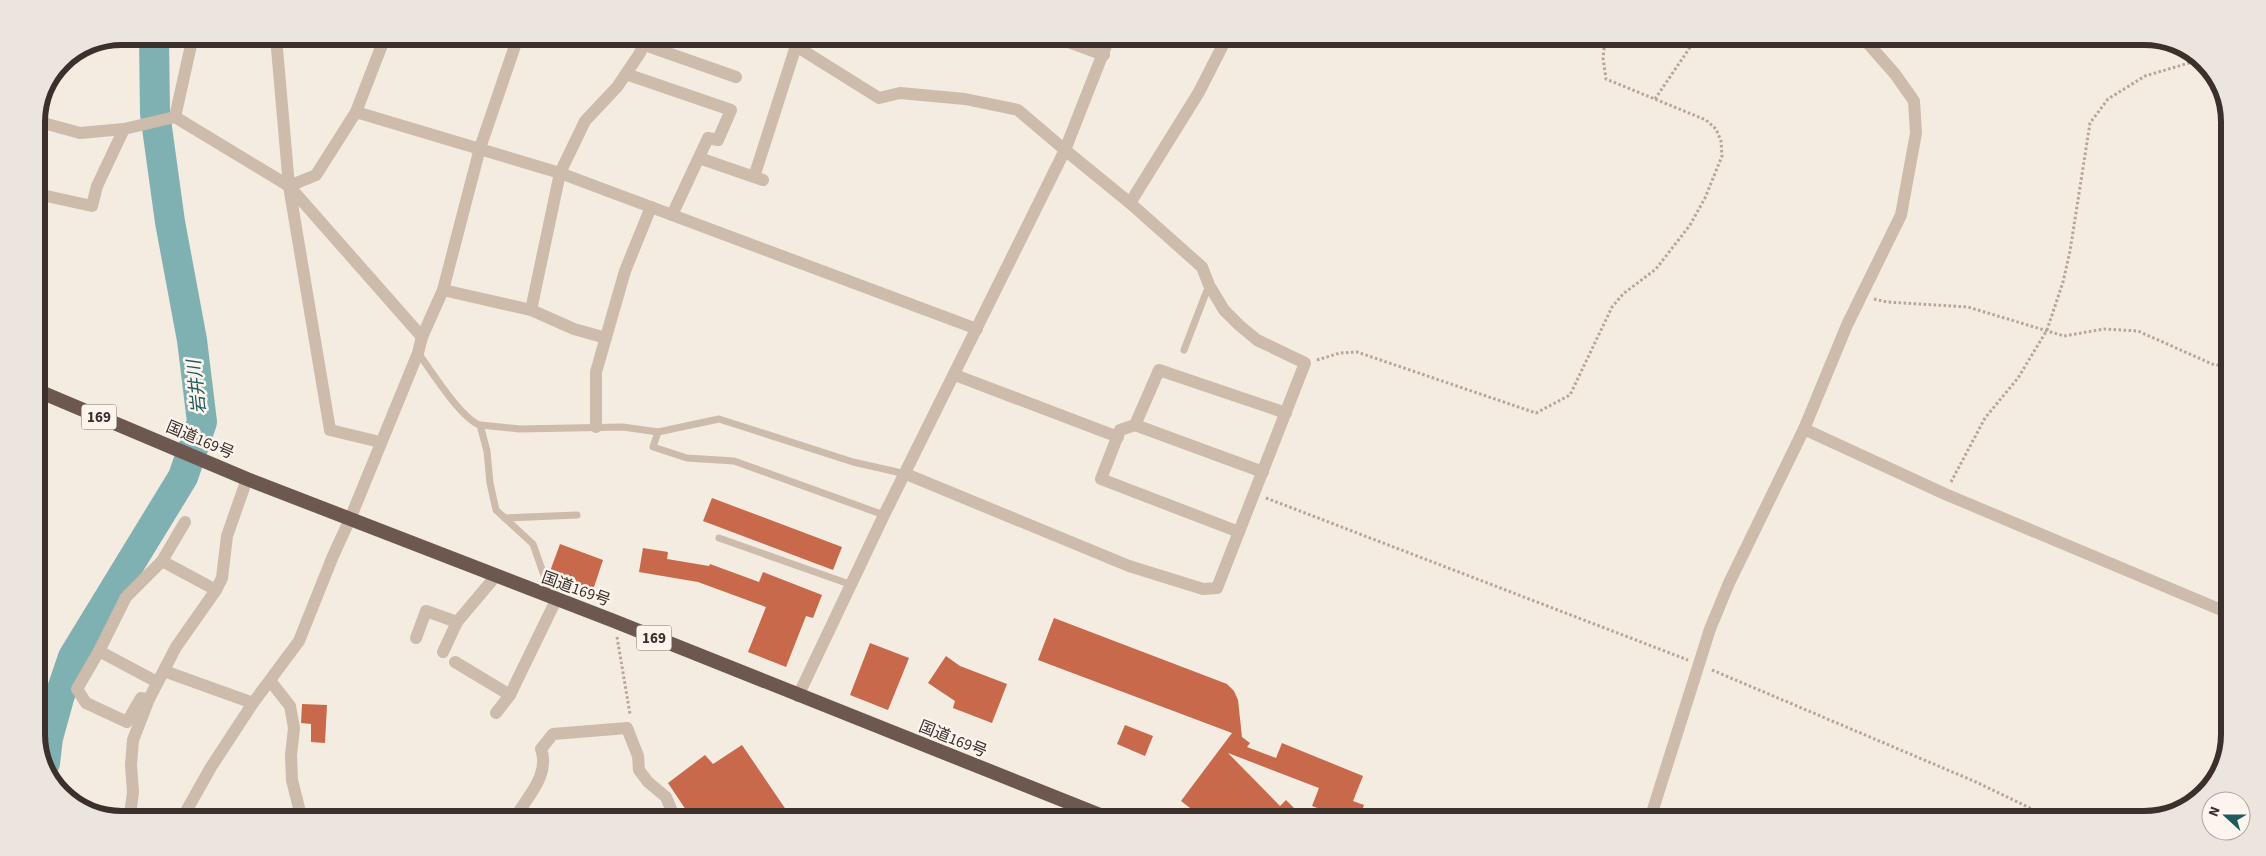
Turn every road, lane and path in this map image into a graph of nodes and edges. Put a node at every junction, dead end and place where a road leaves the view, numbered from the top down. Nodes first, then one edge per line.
1 (191, 45) edge
2 (277, 45) edge
3 (382, 45) edge
4 (515, 45) edge
5 (643, 45) edge
6 (655, 45) edge
7 (1077, 45) edge
8 (1107, 45) edge
9 (1223, 45) edge
10 (1604, 45) edge
11 (1692, 45) edge
12 (1869, 45) edge
13 (796, 46) joint
14 (1104, 55) junction
15 (2192, 62) edge
16 (626, 74) junction
17 (736, 76) dead end
18 (1655, 99) junction
19 (356, 112) junction
20 (170, 119) junction
21 (45, 123) edge
22 (129, 128) junction
23 (480, 148) junction
24 (1065, 150) junction
25 (699, 158) junction
26 (560, 173) junction
27 (289, 186) junction
28 (45, 196) edge
29 (1130, 203) junction
30 (651, 206) junction
31 (672, 215) junction
32 (1209, 286) junction
33 (443, 290) junction
34 (1861, 295) junction
35 (531, 310) junction
36 (977, 329) junction
37 (2047, 330) junction
38 (422, 337) junction
39 (606, 338) junction
40 (1184, 350) dead end
41 (418, 353) junction
42 (1305, 363) junction
43 (2221, 366) edge
44 (955, 375) junction
45 (45, 394) edge
46 (1286, 413) junction
47 (1135, 425) junction
48 (480, 426) junction
49 (596, 427) junction
50 (1804, 429) junction
51 (658, 432) junction
52 (1118, 437) junction
53 (380, 442) junction
54 (1263, 472) junction
55 (906, 474) junction
56 (247, 479) junction
57 (1254, 494) junction
58 (1945, 494) junction
59 (577, 515) dead end
60 (884, 515) junction
61 (505, 518) junction
62 (350, 519) junction
63 (185, 522) dead end
64 (1240, 532) junction
65 (719, 538) dead end
66 (162, 561) junction
67 (494, 577) junction
68 (852, 585) junction
69 (216, 590) junction
70 (556, 600) junction
71 (2221, 610) edge
72 (614, 621) junction
73 (456, 622) junction
74 (416, 638) dead end
75 (99, 651) junction
76 (443, 652) dead end
77 (455, 662) dead end
78 (1700, 664) junction
79 (161, 677) junction
80 (271, 682) junction
81 (510, 695) junction
82 (798, 696) junction
83 (149, 699) junction
84 (253, 704) junction
85 (496, 713) dead end
86 (627, 728) junction
87 (131, 811) edge
88 (186, 811) edge
89 (300, 811) edge
90 (519, 811) edge
91 (672, 811) edge
92 (1090, 811) edge
93 (1653, 811) edge
94 (2036, 811) edge

1 - 20 street
2 - 27 street
3 - 19 street
4 - 23 street
5 - 16 street
6 - 17 street
7 - 14 street
8 - 14 street
9 - 29 street
10 - 18 path
11 - 18 path
12 - 34 street
13 - 24 street
13 - 25 street
14 - 24 street
15 - 37 path
16 - 25 street
16 - 26 street
18 - 42 path
19 - 23 street
19 - 27 street
20 - 22 street
20 - 27 street
21 - 22 street
22 - 28 street
23 - 26 street
23 - 33 street
24 - 29 street
24 - 36 street
25 - 31 street
26 - 30 street
26 - 35 street
27 - 38 street
27 - 53 street
29 - 32 street
30 - 31 street
30 - 39 street
31 - 36 street
32 - 40 lane
32 - 42 street
33 - 35 street
33 - 38 street
34 - 37 path
34 - 50 street
35 - 39 street
36 - 44 street
37 - 43 path
37 - 58 path
38 - 41 street
39 - 49 street
41 - 48 lane
41 - 53 street
42 - 46 street
44 - 52 street
44 - 55 street
45 - 56 highway, 国道169号 / 169
46 - 47 street
46 - 54 street
47 - 52 street
47 - 54 street
48 - 49 lane
48 - 61 lane
49 - 51 lane
50 - 58 street
50 - 78 street
51 - 55 lane
51 - 60 lane
52 - 64 street
53 - 62 street
54 - 57 street
55 - 60 street
55 - 64 street
56 - 62 highway, 国道169号 / 169
56 - 69 street
57 - 64 street
57 - 78 path
58 - 71 street
59 - 61 lane
60 - 68 street
61 - 70 lane
62 - 67 highway, 国道169号 / 169
62 - 80 street
63 - 66 street
65 - 68 lane
66 - 69 street
66 - 75 street
67 - 70 highway, 国道169号 / 169
67 - 73 street
68 - 82 street
69 - 79 street
70 - 72 highway, 国道169号 / 169
70 - 81 street
72 - 82 highway, 国道169号 / 169
72 - 86 path
73 - 74 street
73 - 76 street
75 - 79 street
75 - 83 street
77 - 81 street
78 - 93 street
78 - 94 path
79 - 83 street
79 - 84 street
80 - 84 street
80 - 89 street
81 - 85 street
82 - 92 highway, 国道169号 / 169
83 - 87 street
84 - 88 street
86 - 90 street
86 - 91 street

